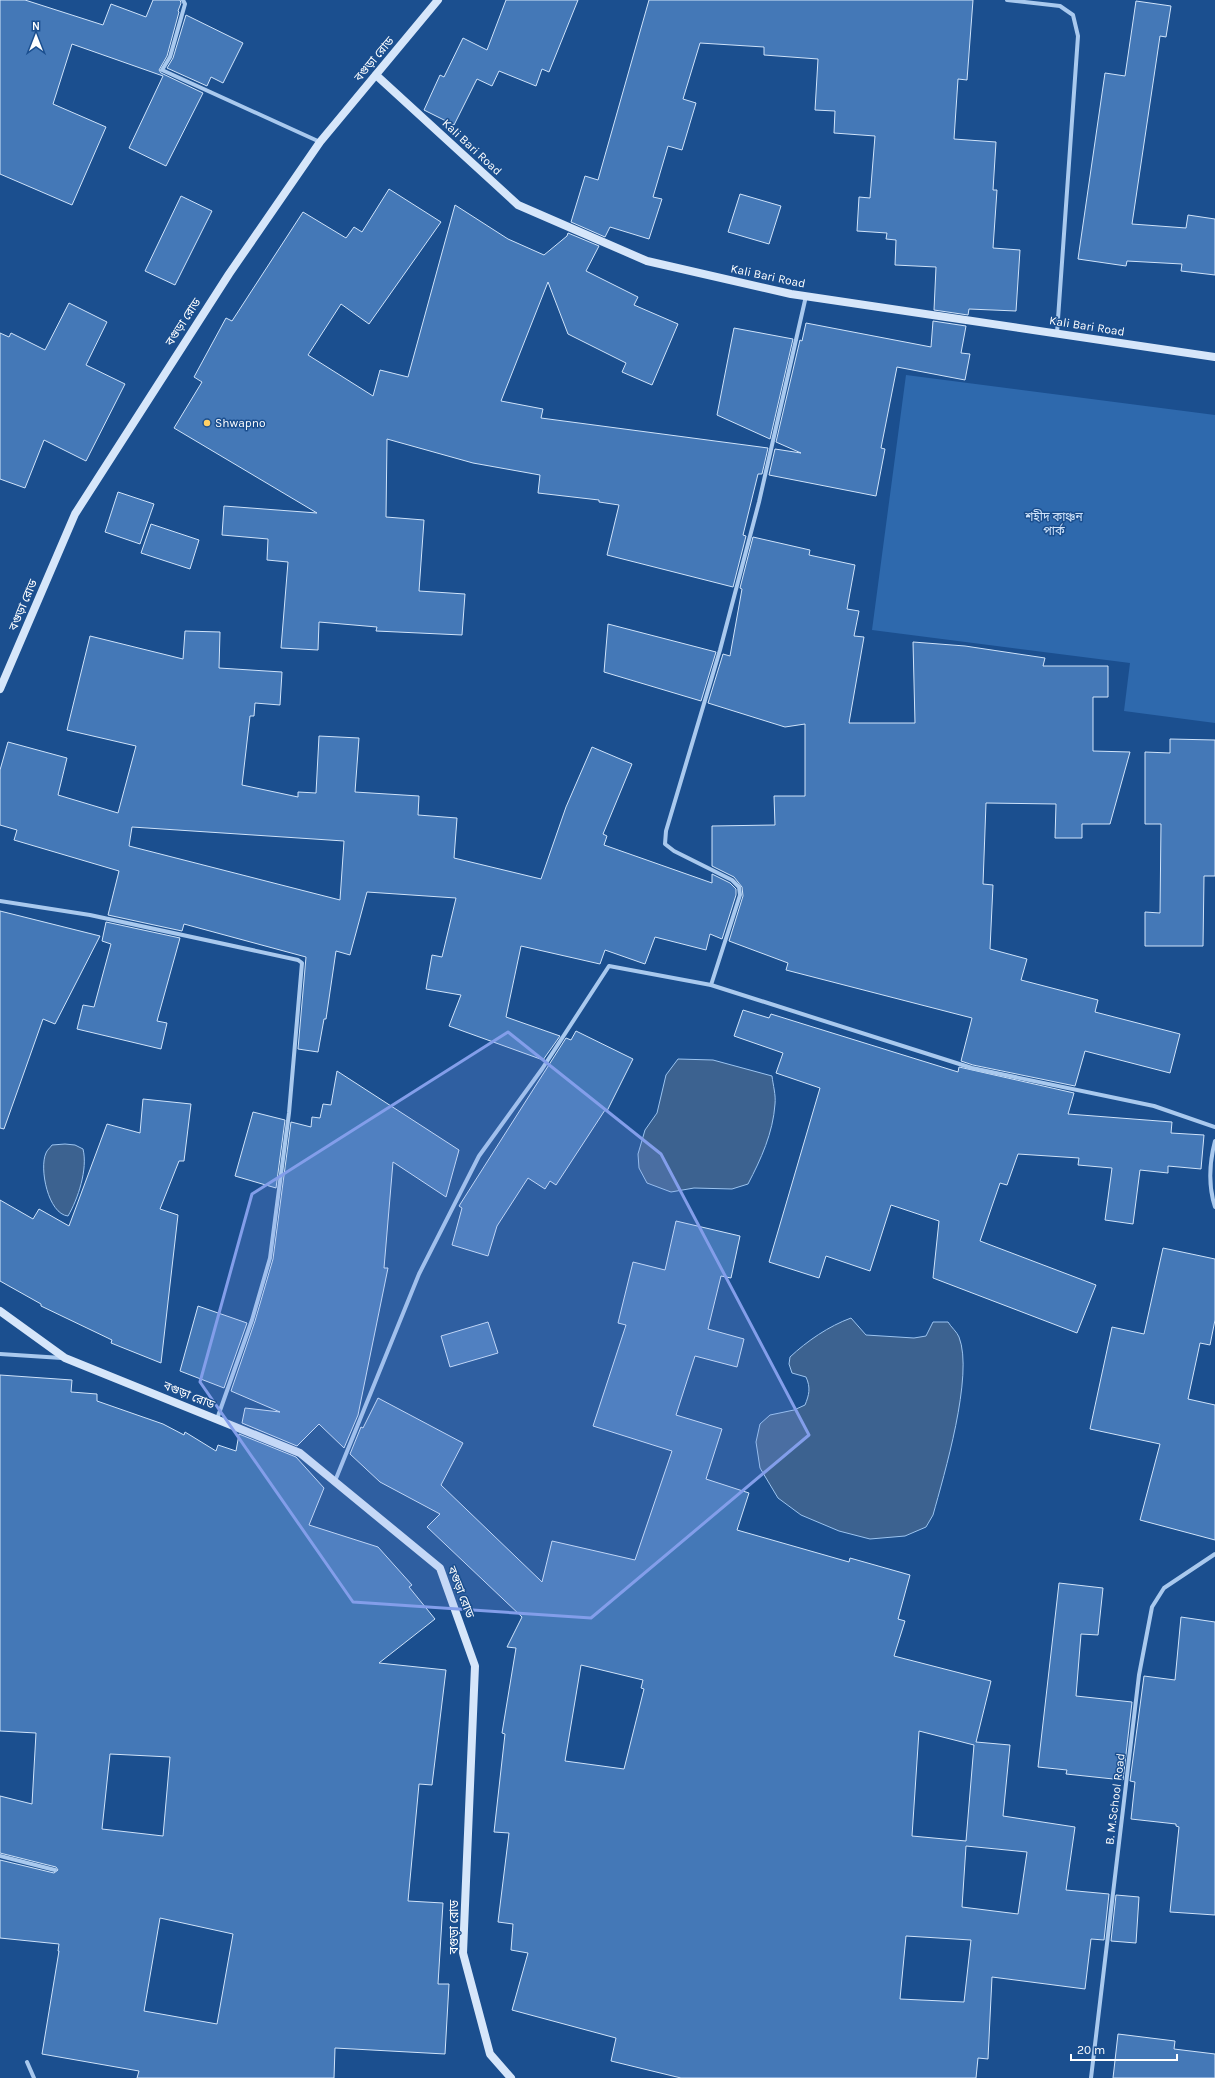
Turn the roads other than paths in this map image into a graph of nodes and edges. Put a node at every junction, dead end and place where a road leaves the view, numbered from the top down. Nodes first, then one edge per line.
1 (182, 0) edge
2 (438, 0) edge
3 (1006, 0) edge
4 (376, 75) junction
5 (320, 142) junction
6 (806, 296) junction
7 (1057, 333) junction
8 (1215, 357) edge
9 (0, 689) edge
10 (0, 901) edge
11 (711, 985) junction
12 (1215, 1127) edge
13 (1215, 1142) edge
14 (1215, 1207) edge
15 (0, 1310) edge
16 (0, 1354) edge
17 (65, 1358) junction
18 (217, 1419) junction
19 (335, 1482) junction
20 (1215, 1554) edge
21 (0, 1856) edge
22 (55, 1870) dead end
23 (27, 2062) dead end
24 (34, 2078) edge
25 (511, 2078) edge
26 (1091, 2078) edge

1 - 5 street
2 - 4 main road, বগুড়া রোড
3 - 7 street
4 - 5 main road, বগুড়া রোড
4 - 6 main road, Kali Bari Road
5 - 9 main road, বগুড়া রোড
6 - 7 main road, Kali Bari Road
6 - 11 street
7 - 8 main road, Kali Bari Road
10 - 18 street
11 - 12 street
11 - 19 street
13 - 14 street
15 - 17 main road, বগুড়া রোড
16 - 17 street
17 - 18 main road, বগুড়া রোড
18 - 19 main road, বগুড়া রোড
19 - 25 main road, বগুড়া রোড
20 - 26 street, B. M.School Road
21 - 22 street
23 - 24 street

